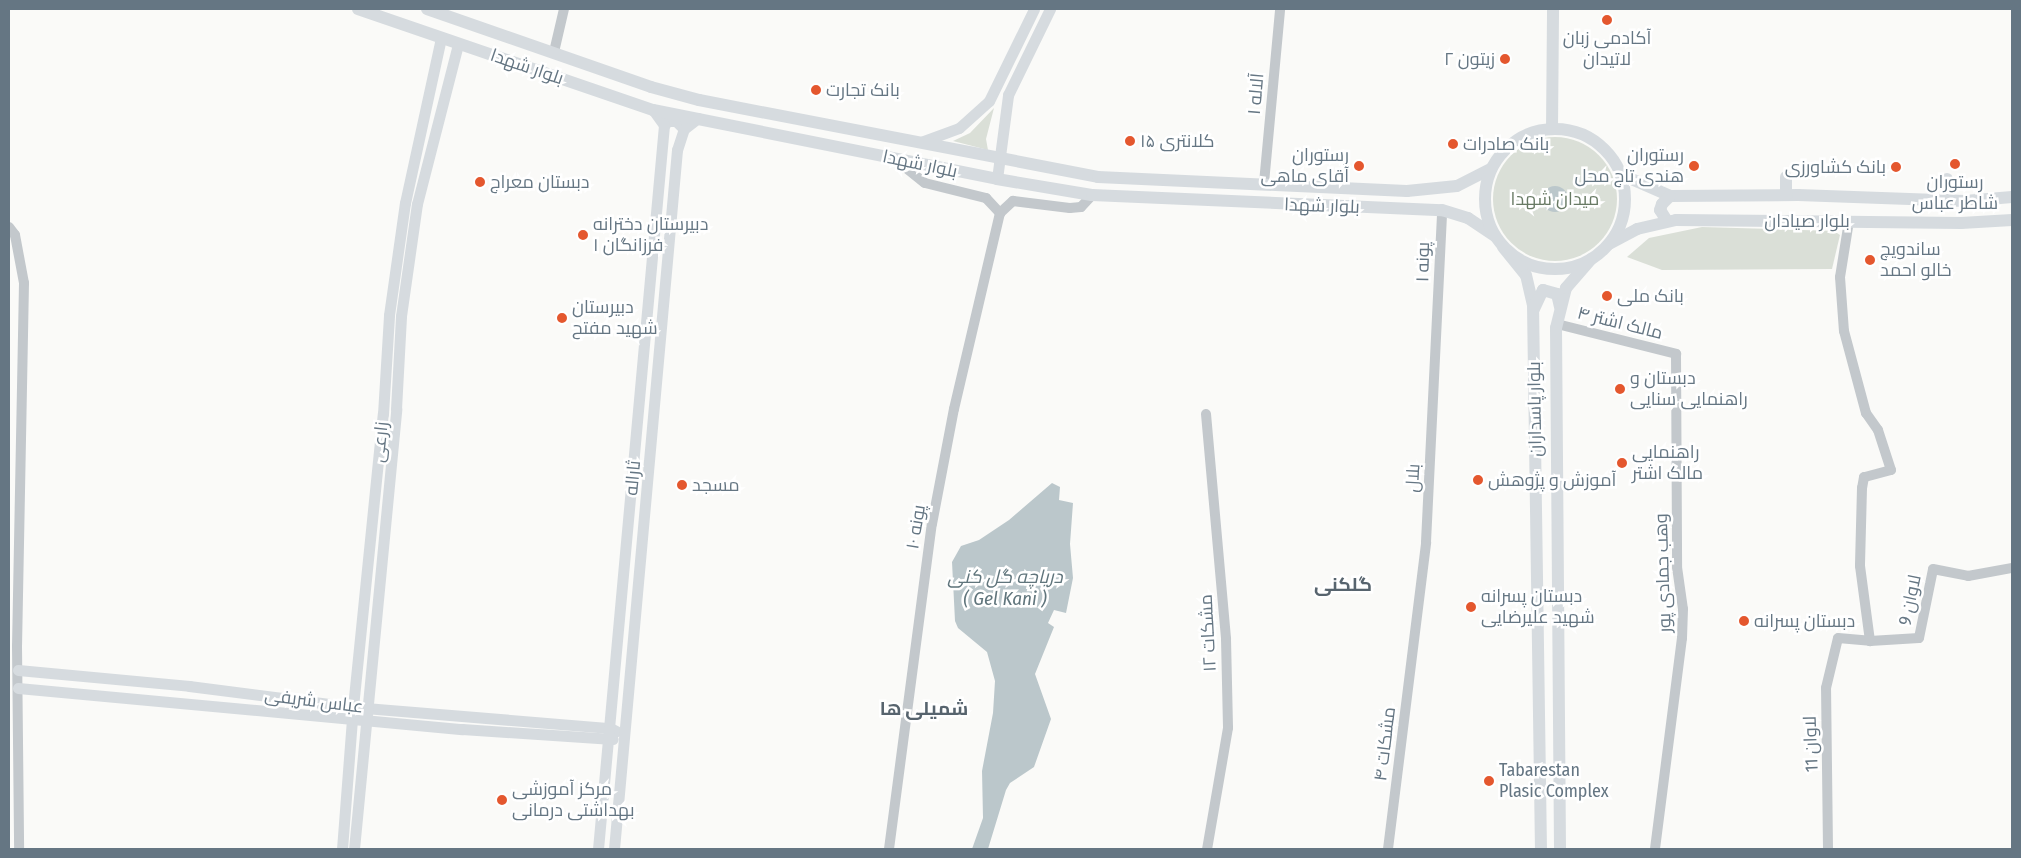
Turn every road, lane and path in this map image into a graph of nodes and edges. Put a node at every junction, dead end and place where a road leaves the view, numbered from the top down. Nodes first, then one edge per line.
1 (358, 9) edge
2 (427, 9) edge
3 (564, 9) edge
4 (1034, 9) edge
5 (1050, 9) edge
6 (1280, 9) edge
7 (1553, 9) edge
8 (441, 38) junction
9 (458, 44) junction
10 (554, 52) junction
11 (653, 110) junction
12 (698, 118) junction
13 (664, 125) junction
14 (684, 129) junction
15 (1552, 129) junction
16 (921, 142) junction
17 (998, 158) junction
18 (895, 159) junction
19 (1491, 170) junction
20 (1620, 174) junction
21 (1786, 177) dead end
22 (1947, 179) dead end
23 (997, 180) junction
24 (1264, 183) junction
25 (1092, 195) junction
26 (1786, 195) junction
27 (1670, 196) junction
28 (1947, 200) junction
29 (2009, 200) edge
30 (1442, 210) junction
31 (1000, 213) junction
32 (2009, 219) edge
33 (1667, 221) junction
34 (1849, 221) junction
35 (9, 226) edge
36 (1495, 236) junction
37 (1607, 245) junction
38 (1503, 247) junction
39 (1591, 259) junction
40 (1560, 309) junction
41 (1439, 314) joint
42 (1533, 314) junction
43 (1557, 324) junction
44 (1676, 354) joint
45 (384, 391) junction
46 (397, 392) junction
47 (655, 409) junction
48 (639, 412) junction
49 (1206, 414) dead end
50 (651, 459) junction
51 (634, 461) junction
52 (2012, 568) edge
53 (1870, 641) junction
54 (1414, 644) joint
55 (18, 670) junction
56 (190, 686) junction
57 (18, 688) junction
58 (188, 704) junction
59 (353, 707) junction
60 (366, 708) junction
61 (358, 720) junction
62 (610, 728) junction
63 (624, 735) junction
64 (608, 741) junction
65 (19, 849) edge
66 (342, 849) edge
67 (354, 849) edge
68 (598, 849) edge
69 (614, 849) edge
70 (889, 849) edge
71 (1207, 849) edge
72 (1388, 849) edge
73 (1541, 849) edge
74 (1560, 849) edge
75 (1655, 849) edge
76 (1828, 849) edge

1 - 8 main road, بلوار شهدا
2 - 10 main road, بلوار شهدا
3 - 10 street
4 - 16 main road
5 - 17 main road
6 - 24 street, آلاله ۱
7 - 15 main road
8 - 9 main road, بلوار شهدا
8 - 45 main road, زارعی
9 - 11 main road, بلوار شهدا
9 - 46 main road, زارعی
10 - 16 main road, بلوار شهدا
11 - 12 main road, بلوار شهدا
11 - 13 main road
12 - 14 main road
12 - 18 main road, بلوار شهدا
13 - 14 main road
13 - 48 main road, ثاراله
14 - 47 main road, ثاراله
15 - 19 main road
15 - 20 main road
16 - 17 main road, بلوار شهدا
17 - 23 main road
17 - 24 main road, بلوار شهدا
18 - 23 main road, بلوار شهدا
18 - 31 street
19 - 24 main road, بلوار شهدا
19 - 36 main road
20 - 27 main road, بلوار صیادان
20 - 37 main road
21 - 26 main road
22 - 28 main road
23 - 25 main road, بلوار شهدا
25 - 30 main road, بلوار شهدا
25 - 31 street
26 - 27 main road, بلوار صیادان
26 - 28 main road, بلوار صیادان
27 - 33 main road
28 - 29 main road, بلوار صیادان
30 - 36 main road, بلوار شهدا
30 - 41 street, پونه ۱
31 - 70 street, پونه ۱۰
32 - 34 main road, بلوار صیادان
33 - 34 main road, بلوار صیادان
33 - 37 main road, بلوار صیادان
34 - 53 street
35 - 55 street
36 - 38 main road
37 - 39 main road
38 - 39 main road
38 - 42 main road, بلوار پاسداران
39 - 40 main road, بلوار پاسداران
40 - 42 main road
40 - 43 main road, بلوار پاسداران
41 - 54 street, بلال
42 - 73 main road, بلوار پاسداران
43 - 44 street, مالک اشتر ۴
43 - 74 main road, بلوار پاسداران
44 - 75 street, وهب جمادی پور
45 - 46 main road
45 - 59 main road, زارعی
46 - 60 main road, زارعی
47 - 48 main road
47 - 50 main road, ثاراله
48 - 51 main road, ثاراله
49 - 71 street, مشکات ۱۲
50 - 51 main road
50 - 63 main road, ثاراله
51 - 62 main road, ثاراله
52 - 53 street, لاوان 9
53 - 76 street, لاوان 11
54 - 72 street, مشکات ۴
55 - 56 main road, عباس شریفی
55 - 57 street
56 - 58 main road
56 - 59 main road, عباس شریفی
57 - 58 main road, عباس شریفی
57 - 65 street
58 - 61 main road, عباس شریفی
59 - 60 main road, عباس شریفی
59 - 61 main road, زارعی
60 - 61 main road, زارعی
60 - 62 main road, عباس شریفی
61 - 64 main road, عباس شریفی
61 - 66 main road, زارعی
61 - 67 main road, زارعی
62 - 63 main road
62 - 64 main road, ثاراله
63 - 64 main road
63 - 69 main road, ثاراله
64 - 68 main road, ثاراله

